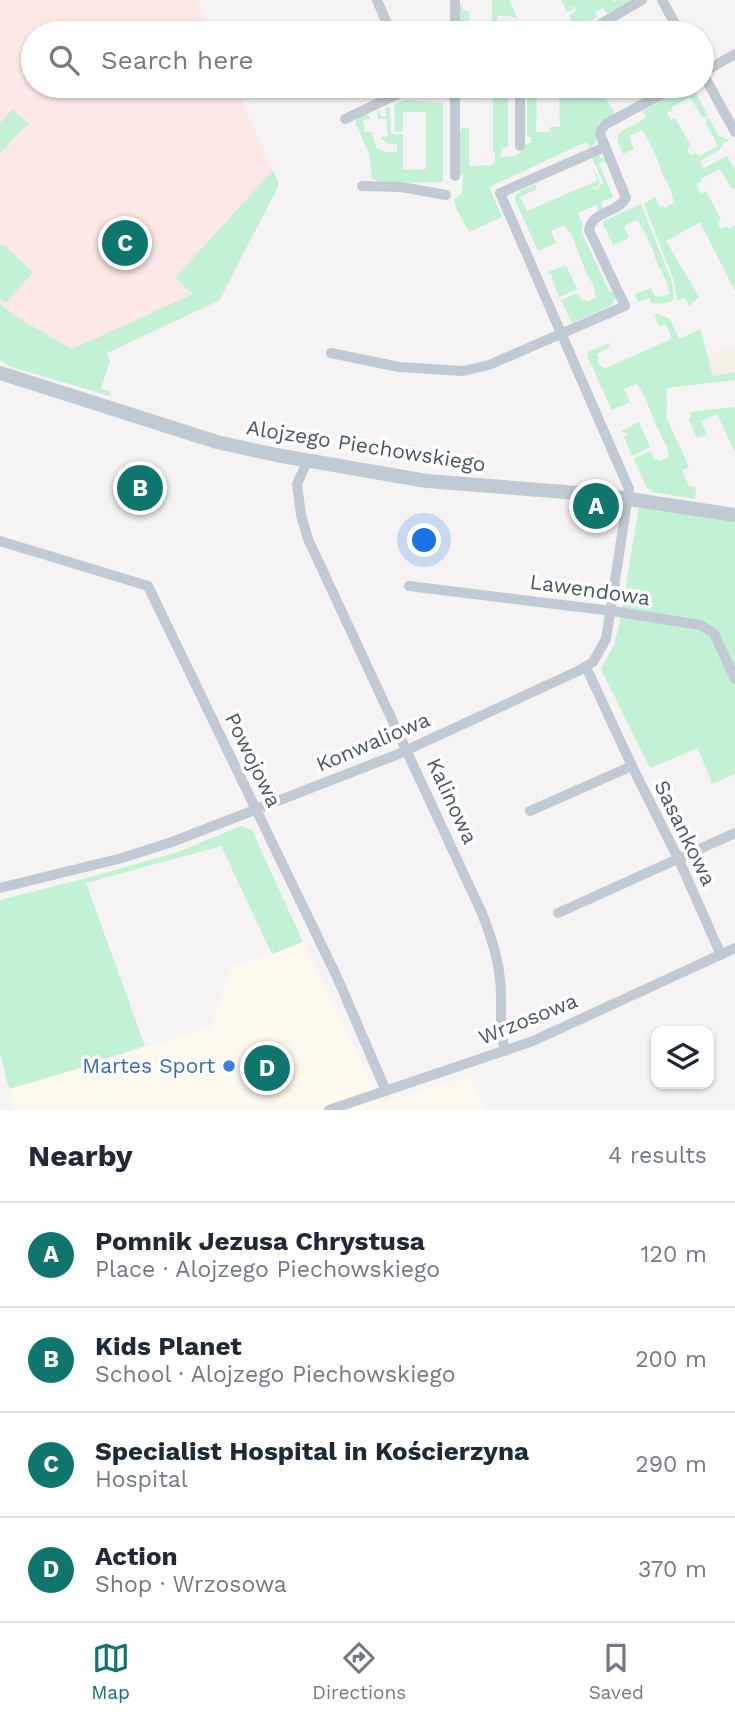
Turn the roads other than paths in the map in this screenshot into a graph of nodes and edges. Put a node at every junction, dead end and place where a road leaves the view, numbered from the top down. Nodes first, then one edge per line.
1 (377, 0) edge
2 (455, 0) edge
3 (642, 0) edge
4 (662, 0) edge
5 (386, 21) edge
6 (455, 21) edge
7 (606, 21) edge
8 (673, 21) edge
9 (735, 54) edge
10 (714, 65) edge
11 (714, 94) edge
12 (382, 98) edge
13 (455, 98) edge
14 (520, 98) edge
15 (655, 98) edge
16 (345, 119) dead end
17 (735, 132) edge
18 (520, 146) dead end
19 (605, 148) junction
20 (455, 176) dead end
21 (362, 186) dead end
22 (446, 195) dead end
23 (561, 334) junction
24 (331, 353) dead end
25 (0, 373) edge
26 (308, 460) junction
27 (628, 498) junction
28 (735, 515) edge
29 (0, 541) edge
30 (409, 586) dead end
31 (612, 611) junction
32 (586, 667) junction
33 (735, 679) edge
34 (407, 750) junction
35 (632, 766) junction
36 (256, 810) junction
37 (530, 811) dead end
38 (735, 833) edge
39 (679, 860) junction
40 (0, 888) edge
41 (558, 913) dead end
42 (735, 948) edge
43 (721, 955) junction
44 (505, 1051) junction
45 (386, 1091) junction
46 (329, 1110) edge

1 - 5 street
2 - 6 street
3 - 7 street
4 - 8 street
9 - 10 street
11 - 17 street
12 - 16 street
13 - 20 street
14 - 18 street
15 - 19 street
19 - 23 street
19 - 23 street
21 - 22 street
23 - 24 street
23 - 27 street
25 - 26 street, Alojzego Piechowskiego
26 - 27 street, Alojzego Piechowskiego
26 - 34 street, Kalinowa
27 - 28 street, Alojzego Piechowskiego
27 - 31 street
29 - 36 street, Powojowa
30 - 31 street, Lawendowa
31 - 32 street
31 - 33 street, Lawendowa
32 - 34 street, Konwaliowa
32 - 35 street, Sasankowa
34 - 36 street, Konwaliowa
34 - 44 street, Kalinowa
35 - 37 street, Sasankowa
35 - 39 street, Sasankowa
36 - 40 street, Konwaliowa
36 - 45 street, Powojowa
38 - 39 street
39 - 41 street
39 - 43 street, Sasankowa
42 - 43 street, Wrzosowa
43 - 44 street, Wrzosowa
44 - 45 street, Wrzosowa
45 - 46 street, Wrzosowa

